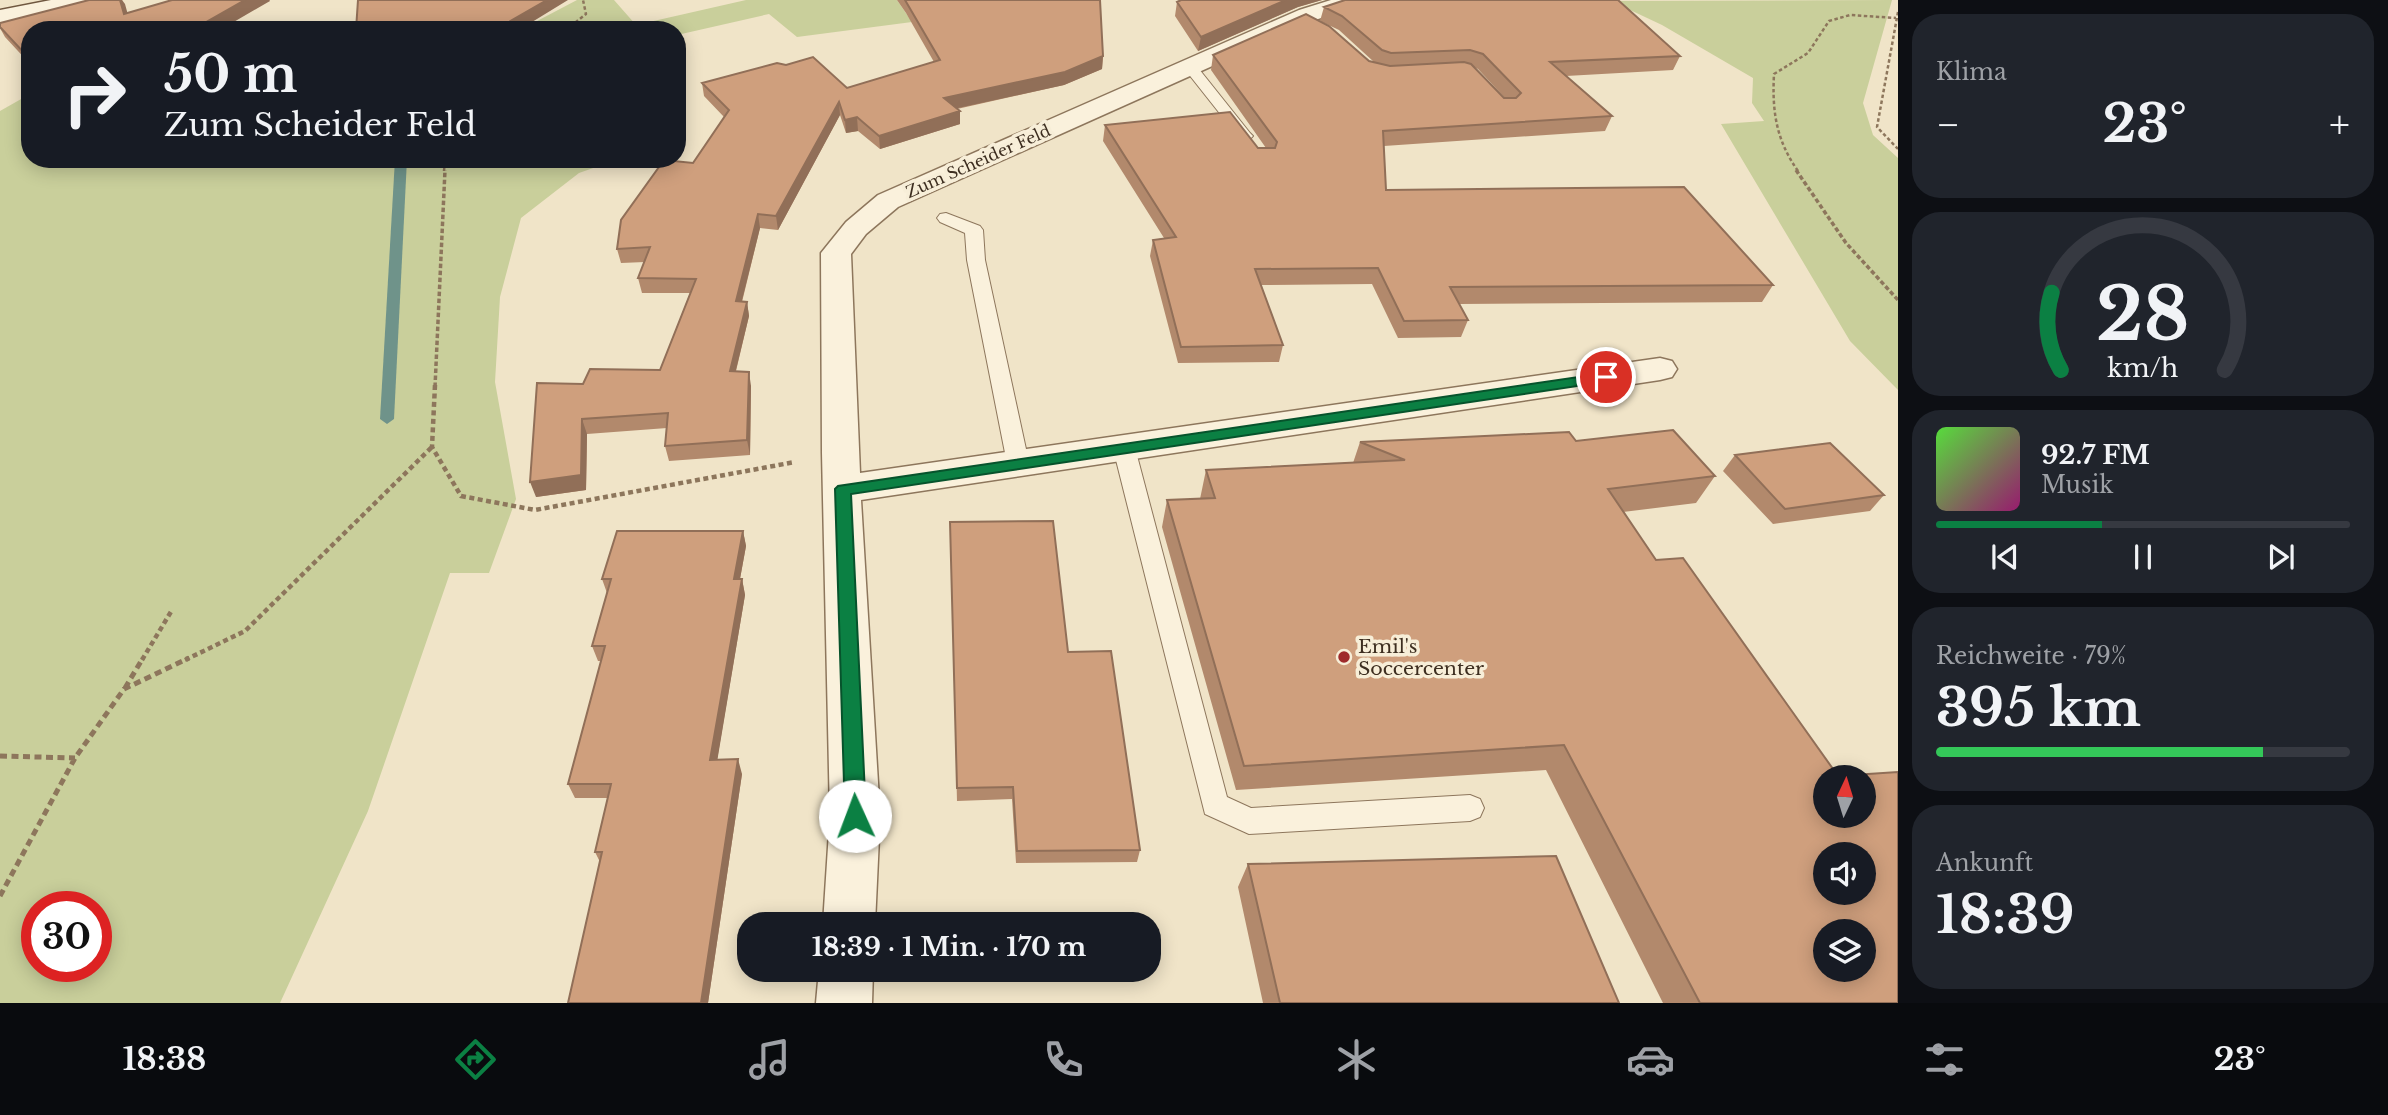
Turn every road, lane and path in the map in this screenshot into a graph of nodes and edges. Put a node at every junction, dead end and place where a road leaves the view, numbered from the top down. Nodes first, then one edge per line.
1 (83, 0) edge
2 (583, 0) edge
3 (1353, 0) edge
4 (22, 5) edge
5 (1898, 12) edge
6 (0, 18) edge
7 (1896, 18) edge
8 (577, 21) edge
9 (1190, 67) junction
10 (1255, 149) edge
11 (1898, 149) edge
12 (445, 168) edge
13 (946, 218) dead end
14 (1898, 300) edge
15 (1660, 369) dead end
16 (432, 447) junction
17 (1124, 448) junction
18 (840, 453) junction
19 (1018, 463) junction
20 (843, 489) junction
21 (173, 610) dead end
22 (124, 689) junction
23 (0, 756) edge
24 (75, 758) junction
25 (1469, 808) dead end
26 (0, 896) edge
27 (850, 912) edge
28 (845, 982) edge
29 (844, 1003) edge

1 - 4 street
2 - 8 path
3 - 9 street, Zum Scheider Feld
4 - 6 street
5 - 7 path
7 - 11 path
7 - 14 path
9 - 10 lane
9 - 18 street, Zum Scheider Feld
12 - 16 path
13 - 19 lane
15 - 17 street
16 - 18 path
16 - 22 path
17 - 19 street
17 - 25 lane
18 - 20 street, Zum Scheider Feld
19 - 20 street
20 - 27 street, Zum Scheider Feld
21 - 22 path
22 - 24 path
23 - 24 path
24 - 26 path
28 - 29 street

